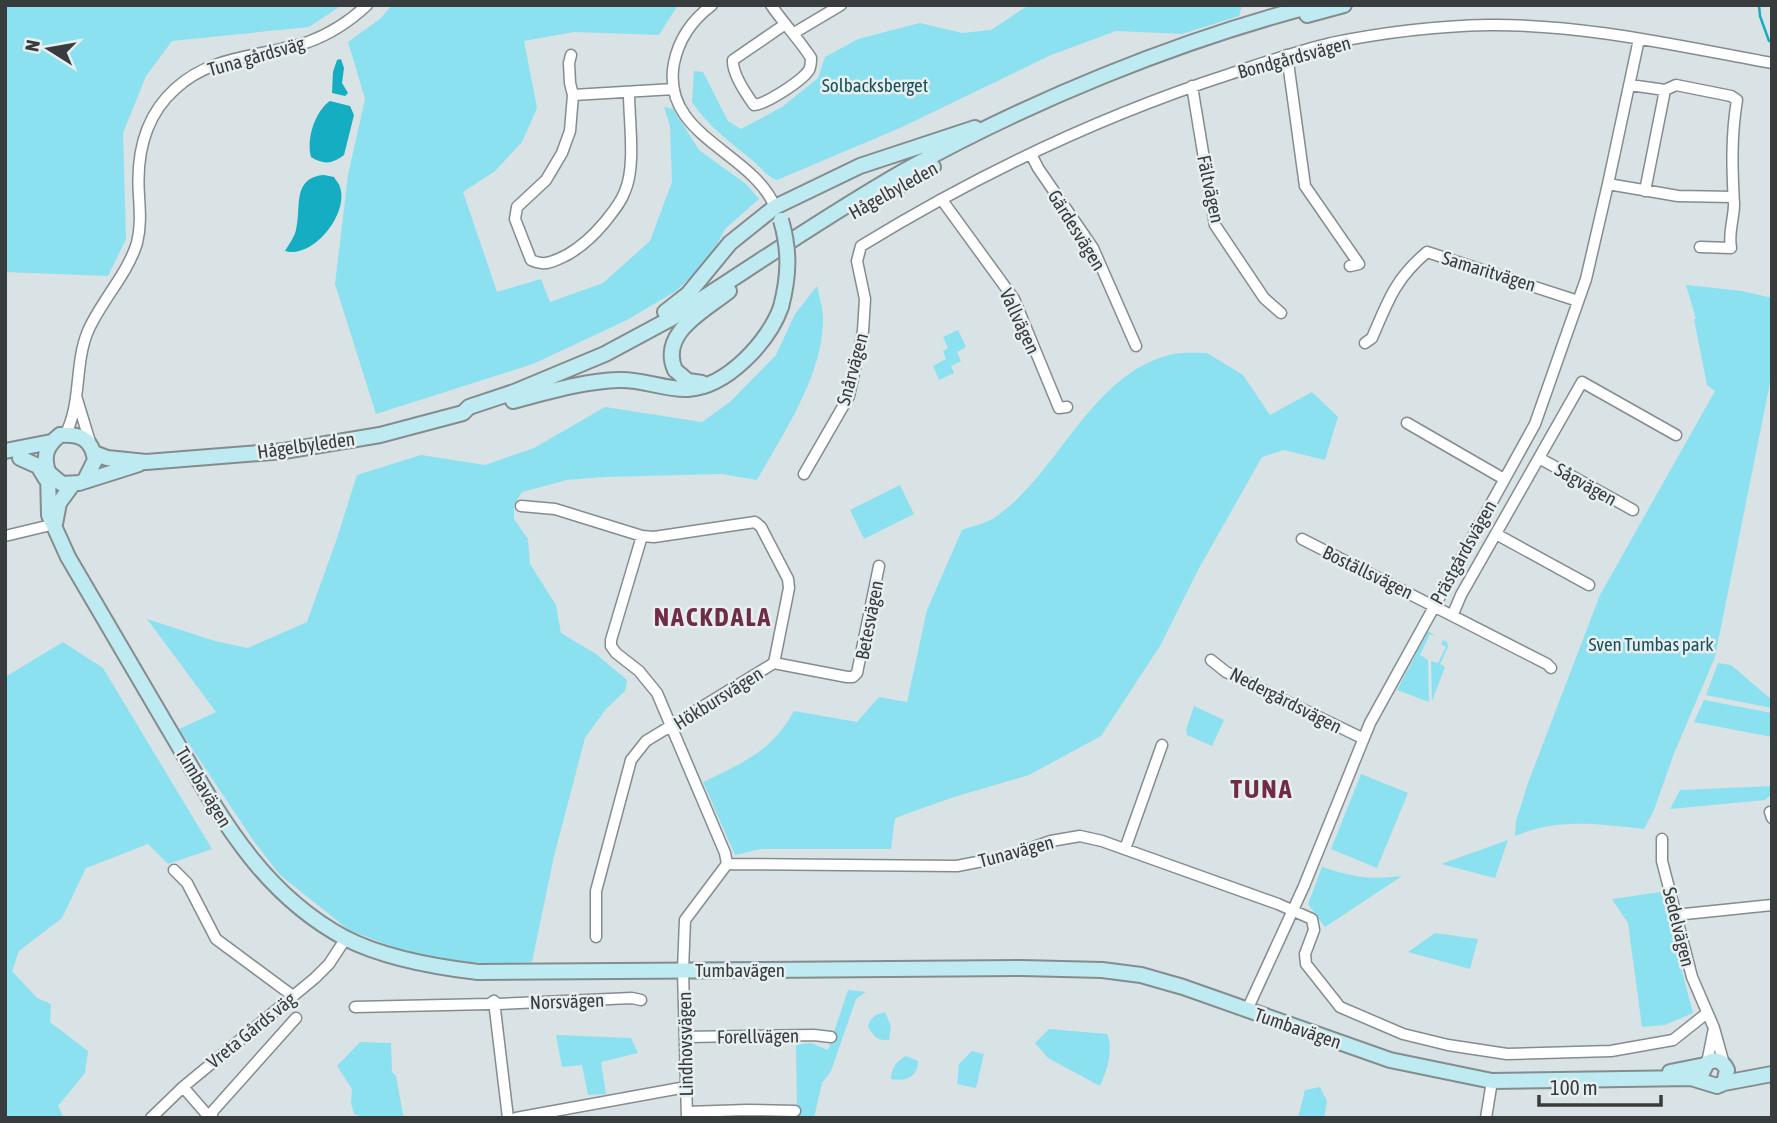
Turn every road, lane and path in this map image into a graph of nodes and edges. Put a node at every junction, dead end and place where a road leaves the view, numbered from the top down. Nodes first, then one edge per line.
1 (367, 5) edge
2 (712, 5) edge
3 (771, 5) edge
4 (841, 5) edge
5 (1315, 5) edge
6 (1344, 5) edge
7 (784, 25) junction
8 (794, 33) junction
9 (1639, 38) junction
10 (571, 55) dead end
11 (1287, 55) junction
12 (1772, 63) edge
13 (1630, 85) junction
14 (1192, 86) junction
15 (674, 89) junction
16 (1665, 90) junction
17 (629, 93) junction
18 (573, 95) junction
19 (1019, 113) junction
20 (1031, 154) junction
21 (1608, 184) junction
22 (1645, 191) junction
23 (1733, 197) junction
24 (942, 200) junction
25 (778, 214) junction
26 (1700, 247) dead end
27 (857, 255) joint
28 (1350, 265) dead end
29 (729, 291) junction
30 (1578, 301) junction
31 (1281, 313) dead end
32 (1365, 343) dead end
33 (1136, 346) dead end
34 (710, 382) junction
35 (75, 392) junction
36 (515, 396) junction
37 (1067, 407) dead end
38 (1407, 423) dead end
39 (1676, 435) dead end
40 (58, 438) junction
41 (92, 448) junction
42 (5, 451) edge
43 (1539, 458) junction
44 (12, 459) edge
45 (146, 462) junction
46 (47, 470) junction
47 (804, 474) dead end
48 (1504, 479) junction
49 (79, 482) junction
50 (48, 491) junction
51 (521, 506) dead end
52 (1633, 510) dead end
53 (55, 524) junction
54 (1496, 534) junction
55 (5, 536) edge
56 (642, 536) junction
57 (1303, 539) dead end
58 (879, 566) dead end
59 (1589, 584) dead end
60 (1433, 605) junction
61 (1453, 614) junction
62 (1211, 660) dead end
63 (774, 663) junction
64 (1551, 668) dead end
65 (673, 727) junction
66 (1362, 738) junction
67 (1162, 745) dead end
68 (1662, 839) dead end
69 (1125, 849) junction
70 (727, 864) junction
71 (174, 870) dead end
72 (1772, 905) edge
73 (1294, 911) junction
74 (1675, 915) junction
75 (596, 937) dead end
76 (346, 938) junction
77 (683, 970) junction
78 (293, 996) junction
79 (641, 1000) dead end
80 (494, 1001) junction
81 (355, 1007) dead end
82 (1247, 1010) junction
83 (1707, 1013) junction
84 (296, 1018) dead end
85 (1714, 1028) junction
86 (685, 1037) junction
87 (831, 1037) dead end
88 (1706, 1064) junction
89 (1725, 1065) junction
90 (1772, 1072) edge
91 (1635, 1080) junction
92 (1492, 1081) junction
93 (1705, 1081) junction
94 (1724, 1083) junction
95 (183, 1087) junction
96 (686, 1087) junction
97 (795, 1111) dead end
98 (687, 1115) edge
99 (151, 1118) edge
100 (210, 1118) edge
101 (508, 1118) edge
102 (516, 1118) edge
103 (1486, 1118) edge

1 - 35 street, Tuna gårdsväg
2 - 15 street
3 - 7 street
4 - 8 street
5 - 19 main road, Hågelbyleden
6 - 29 main road, Hågelbyleden
7 - 8 street
7 - 8 street
9 - 11 street, Bondgårdsvägen
9 - 12 street, Bondgårdsvägen
9 - 13 street, Prästgårdsvägen
10 - 18 street
11 - 14 street, Bondgårdsvägen
11 - 28 street
13 - 16 street
13 - 21 street, Prästgårdsvägen
14 - 20 street, Bondgårdsvägen
14 - 31 street, Fältvägen
15 - 17 street
15 - 25 street
16 - 22 street
16 - 23 street
17 - 18 street
17 - 18 street
19 - 25 main road
19 - 36 main road, Hågelbyleden
20 - 24 street, Bondgårdsvägen
20 - 33 street, Gärdesvägen
21 - 22 street
21 - 30 street, Prästgårdsvägen
22 - 23 street
23 - 26 street
24 - 27 street, Bondgårdsvägen
24 - 37 street, Vallvägen
25 - 34 main road, bridge
25 - 36 main road
27 - 47 street, Snårvägen
29 - 34 main road
29 - 36 main road, Hågelbyleden
30 - 32 street, Samaritvägen
30 - 48 street, Prästgårdsvägen
34 - 36 main road
35 - 40 street, Tuna gårdsväg
35 - 41 street, Tuna gårdsväg
36 - 45 main road, Hågelbyleden
38 - 48 street
39 - 43 street
40 - 41 main road
40 - 42 main road
40 - 46 main road
41 - 45 main road, Hågelbyleden
41 - 49 main road
43 - 52 street, Sågvägen
43 - 54 street
44 - 46 main road
44 - 50 main road, Tumbavägen
45 - 49 main road, Hågelbyleden
46 - 49 main road
46 - 50 main road, Tumbavägen
48 - 60 street, Prästgårdsvägen
49 - 53 main road
50 - 53 main road, Tumbavägen
51 - 56 street, Hökbursvägen
53 - 55 street
53 - 76 main road, Tumbavägen
54 - 59 street
54 - 61 street
56 - 63 street, Hökbursvägen
56 - 65 street
57 - 60 street, Boställsvägen
58 - 63 street, Betesvägen
60 - 61 street, Boställsvägen
60 - 66 street, Prästgårdsvägen
61 - 64 street, Boställsvägen
62 - 66 street, Nedergårdsvägen
63 - 65 street, Hökbursvägen
65 - 70 street
65 - 75 street, Hökbursvägen
66 - 73 street, Prästgårdsvägen
67 - 69 street
68 - 74 street, Sedelvägen
69 - 70 street, Tunavägen
69 - 73 street, Tunavägen
70 - 77 street, Lindhovsvägen
71 - 78 street
72 - 74 street
73 - 82 street, Prästgårdsvägen
73 - 83 street
74 - 83 street, Sedelvägen
76 - 77 main road, Tumbavägen
76 - 78 street, Vreta Gårds väg
77 - 82 main road, Tumbavägen
77 - 86 street, Lindhovsvägen
78 - 95 street, Vreta Gårds väg
79 - 80 street, Norsvägen
80 - 81 street, Norsvägen
80 - 101 street
82 - 92 main road, Tumbavägen
83 - 85 street, Sedelvägen
84 - 100 street
85 - 88 street
85 - 89 street, Sedelvägen
86 - 87 street, Forellvägen
86 - 96 street, Lindhovsvägen
88 - 89 main road
88 - 91 main road, Tumbavägen
88 - 93 main road
89 - 90 main road
89 - 94 main road
90 - 94 main road
91 - 92 main road, Tumbavägen
91 - 93 main road, Tumbavägen
92 - 103 street
93 - 94 main road
95 - 99 street, Vreta Gårds väg
95 - 100 street
96 - 98 street, Lindhovsvägen
96 - 102 street
97 - 98 street

